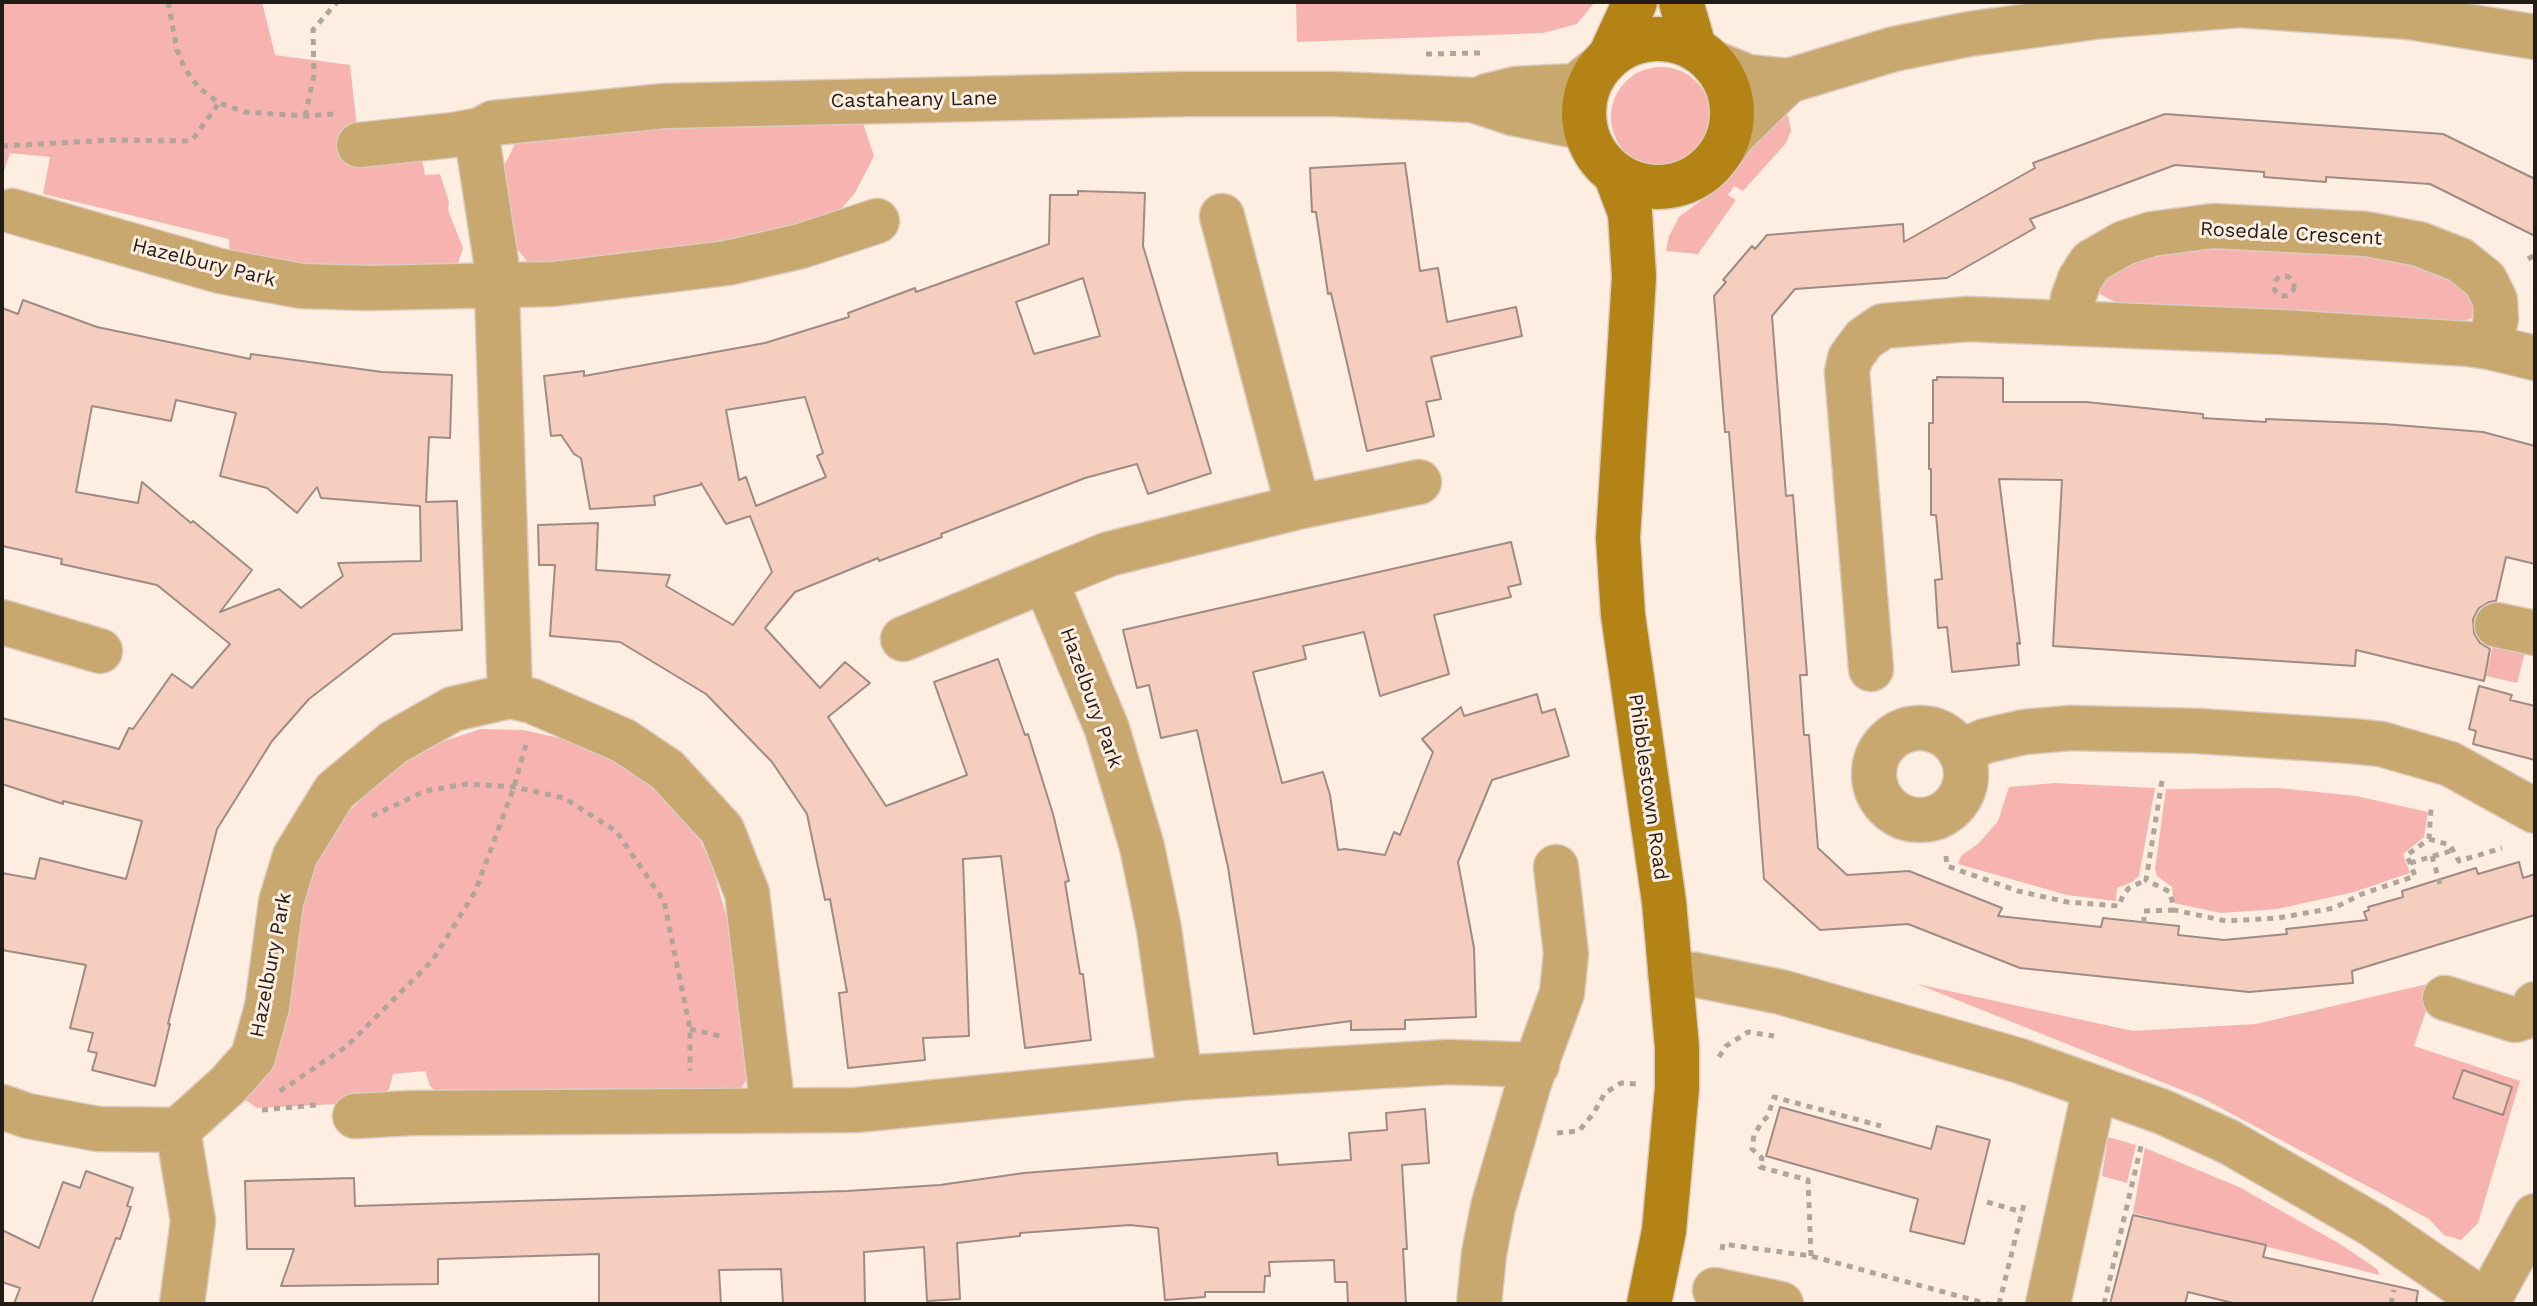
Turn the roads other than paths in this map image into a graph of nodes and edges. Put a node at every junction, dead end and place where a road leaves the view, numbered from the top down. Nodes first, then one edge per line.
1 (1635, 2) edge
2 (1681, 2) edge
3 (2535, 37) edge
4 (1704, 55) junction
5 (1603, 63) junction
6 (1788, 81) junction
7 (1473, 100) junction
8 (1585, 128) junction
9 (480, 130) junction
10 (359, 145) road end
11 (1707, 165) junction
12 (1615, 173) junction
13 (12, 211) dead end
14 (1222, 216) dead end
15 (877, 221) dead end
16 (1634, 268) junction
17 (497, 287) junction
18 (2070, 323) junction
19 (2489, 347) junction
20 (2535, 358) edge
21 (1419, 482) dead end
22 (1298, 507) junction
23 (1045, 580) junction
24 (2, 622) edge
25 (903, 639) dead end
26 (100, 651) dead end
27 (1871, 669) dead end
28 (521, 698) junction
29 (1960, 752) dead end
30 (2535, 811) edge
31 (1556, 867) dead end
32 (1670, 973) junction
33 (2445, 998) dead end
34 (2535, 1004) edge
35 (1537, 1065) junction
36 (1180, 1078) junction
37 (2095, 1088) junction
38 (2, 1107) edge
39 (773, 1110) junction
40 (355, 1116) road end
41 (178, 1130) junction
42 (2535, 1216) edge
43 (1715, 1290) road end
44 (2487, 1303) edge
45 (182, 1304) edge
46 (1479, 1304) edge
47 (1649, 1304) edge
48 (1781, 1304) edge
49 (2048, 1304) edge

1 - 5 street
2 - 4 street
3 - 6 street
4 - 5 street
4 - 6 street
4 - 11 street
5 - 7 street, Castaheany Lane
5 - 8 street
6 - 11 street
7 - 8 street, Castaheany Lane
7 - 9 street, Castaheany Lane
8 - 12 street
9 - 10 street, Castaheany Lane
9 - 17 street
11 - 12 street
11 - 16 street, Phibblestown Road
12 - 16 street, Phibblestown Road
13 - 17 street, Hazelbury Park
14 - 22 street
15 - 17 street, Hazelbury Park
16 - 32 street, Phibblestown Road
17 - 28 street
18 - 19 street
18 - 19 street, Rosedale Crescent
18 - 27 street
19 - 20 street
21 - 22 street
22 - 23 street
23 - 25 street
23 - 36 street, Hazelbury Park
24 - 26 street
28 - 39 street
28 - 41 street, Hazelbury Park
29 - 30 street
31 - 35 street
32 - 37 street
32 - 47 street, Phibblestown Road
33 - 34 street
35 - 36 street
35 - 46 street
36 - 39 street
37 - 44 street
37 - 49 street
38 - 41 street
39 - 40 street
41 - 45 street
42 - 44 street
43 - 48 street

